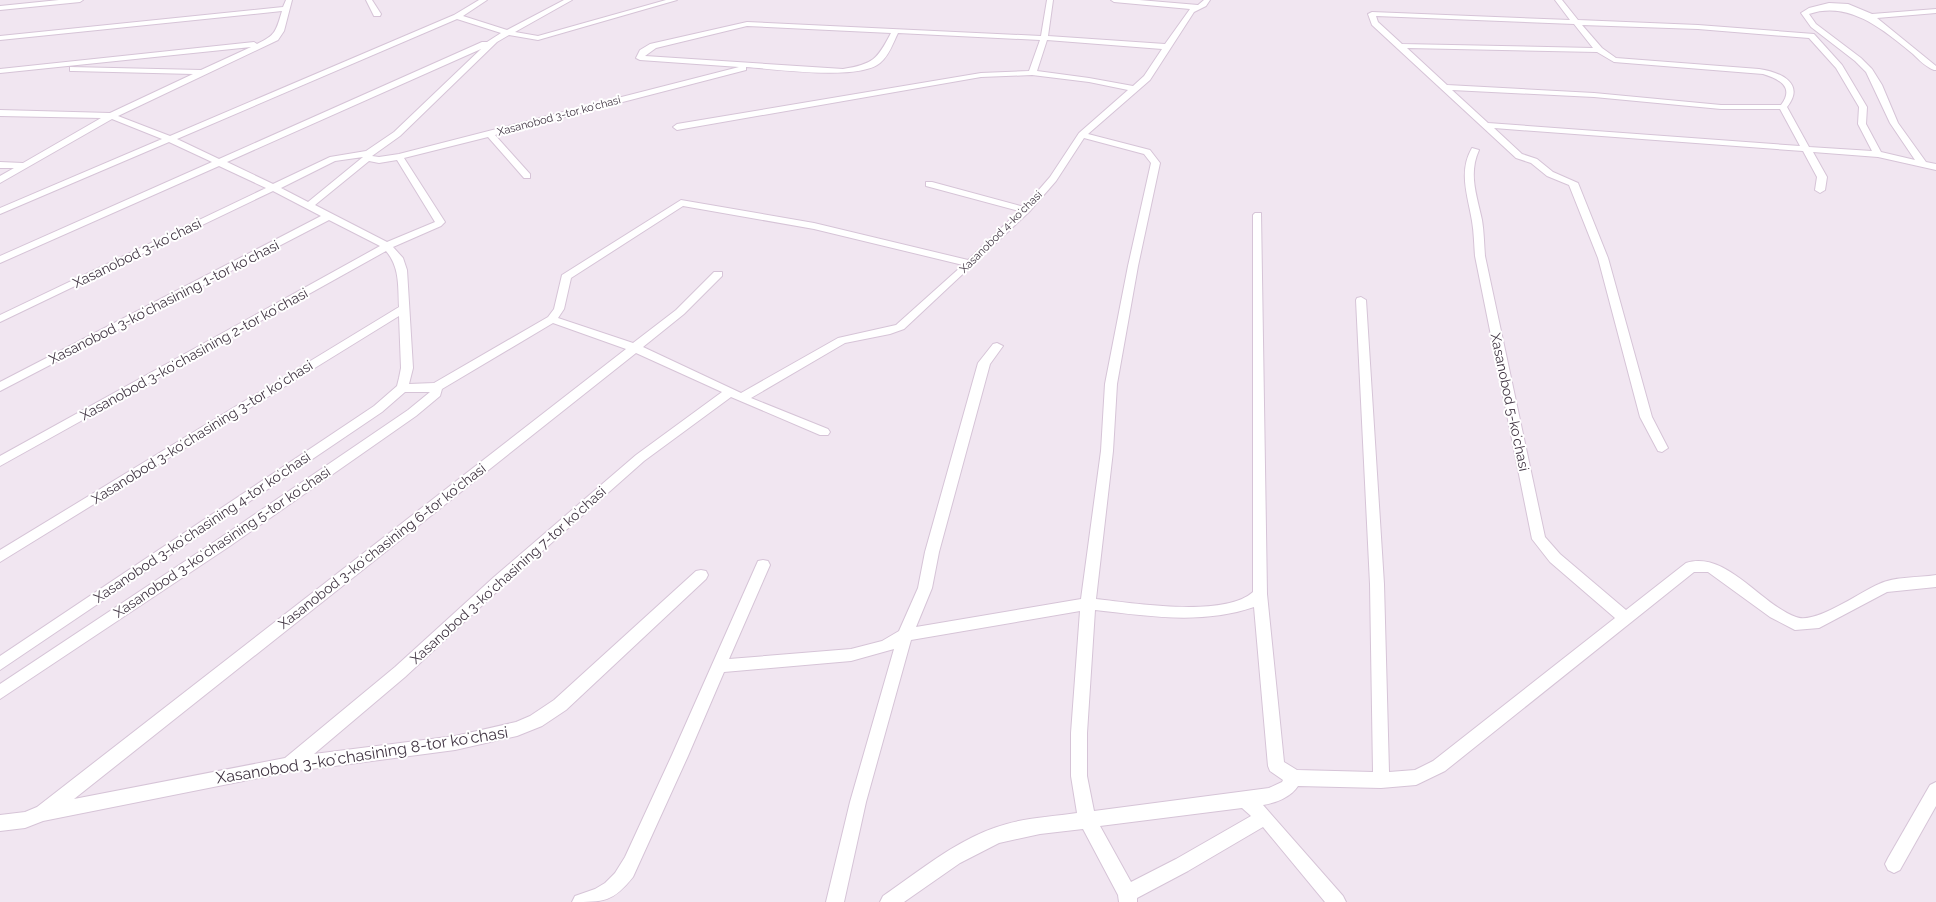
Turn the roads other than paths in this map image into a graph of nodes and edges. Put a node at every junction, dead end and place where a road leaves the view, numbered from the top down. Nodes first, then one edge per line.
1 (80, 0) edge
2 (289, 0) edge
3 (369, 0) edge
4 (484, 0) edge
5 (569, 0) edge
6 (674, 0) edge
7 (1050, 0) edge
8 (1114, 0) edge
9 (1208, 0) edge
10 (1558, 0) edge
11 (1197, 7) junction
12 (0, 8) edge
13 (284, 10) junction
14 (1936, 10) edge
15 (377, 14) dead end
16 (1871, 16) junction
17 (458, 17) junction
18 (1576, 21) junction
19 (896, 30) junction
20 (509, 33) junction
21 (1825, 34) junction
22 (1811, 36) junction
23 (0, 38) edge
24 (1044, 38) junction
25 (494, 40) junction
26 (264, 43) junction
27 (1401, 46) junction
28 (1168, 47) junction
29 (1599, 50) junction
30 (54, 65) junction
31 (755, 65) junction
32 (1934, 68) dead end
33 (0, 71) edge
34 (199, 72) junction
35 (1032, 73) junction
36 (1447, 87) junction
37 (1134, 89) junction
38 (1782, 107) junction
39 (0, 113) edge
40 (111, 116) junction
41 (1484, 124) junction
42 (677, 127) dead end
43 (490, 134) junction
44 (1082, 135) junction
45 (168, 140) junction
46 (1474, 150) dead end
47 (1806, 150) junction
48 (1878, 154) junction
49 (368, 155) junction
50 (399, 157) junction
51 (217, 162) junction
52 (1924, 164) junction
53 (0, 165) edge
54 (25, 166) junction
55 (1936, 166) edge
56 (527, 176) dead end
57 (0, 180) edge
58 (929, 184) dead end
59 (274, 188) junction
60 (1820, 190) dead end
61 (309, 206) junction
62 (1026, 210) junction
63 (0, 211) edge
64 (1258, 215) dead end
65 (329, 216) junction
66 (388, 246) junction
67 (0, 260) edge
68 (970, 264) junction
69 (718, 274) dead end
70 (1361, 300) dead end
71 (405, 308) junction
72 (0, 319) edge
73 (552, 319) junction
74 (996, 346) dead end
75 (635, 348) junction
76 (0, 387) edge
77 (436, 387) junction
78 (402, 388) junction
79 (736, 395) junction
80 (824, 432) dead end
81 (1662, 448) dead end
82 (0, 462) edge
83 (0, 557) edge
84 (763, 565) dead end
85 (701, 576) dead end
86 (1936, 581) edge
87 (1260, 594) junction
88 (1088, 604) junction
89 (1625, 618) junction
90 (905, 635) junction
91 (0, 664) edge
92 (718, 666) junction
93 (0, 692) edge
94 (289, 765) junction
95 (1294, 778) junction
96 (1381, 780) junction
97 (1936, 790) edge
98 (1245, 800) junction
99 (43, 813) junction
100 (1265, 817) junction
101 (1087, 820) junction
102 (0, 823) edge
103 (1894, 864) dead end
104 (1127, 897) edge
105 (592, 901) edge
106 (835, 902) edge
107 (889, 902) edge
108 (1337, 902) edge

1 - 12 street
2 - 13 street
3 - 15 street
4 - 17 street
5 - 20 street
6 - 20 street
7 - 24 street
8 - 11 street
9 - 11 street, Xasanobod 4-koʻchasi
10 - 18 street
11 - 28 street, Xasanobod 4-koʻchasi
13 - 23 street
13 - 26 street
14 - 16 street
16 - 21 street
16 - 32 street
17 - 20 street
17 - 45 street
18 - 22 street
18 - 27 street
18 - 29 street
19 - 24 street
19 - 31 street
19 - 31 street
20 - 25 street
21 - 22 street
21 - 52 street
22 - 48 street
24 - 28 street
24 - 35 street
25 - 49 street
25 - 51 street
26 - 30 street
26 - 34 street
27 - 29 street
27 - 36 street
28 - 37 street, Xasanobod 4-koʻchasi
29 - 38 street
30 - 33 street
30 - 34 street
31 - 43 street, Xasanobod 3-tor koʻchasi
34 - 40 street
35 - 37 street
35 - 42 street
36 - 38 street
36 - 41 street
37 - 44 street, Xasanobod 4-koʻchasi
38 - 47 street
39 - 40 street
40 - 45 street
40 - 54 street
41 - 47 street
41 - 81 street
43 - 50 street, Xasanobod 3-tor koʻchasi
43 - 56 street
44 - 62 street, Xasanobod 4-koʻchasi
44 - 88 street
45 - 51 street
45 - 63 street
46 - 89 street, Xasanobod 5-koʻchasi
47 - 48 street
47 - 60 street
48 - 52 street
49 - 50 street, Xasanobod 3-tor koʻchasi
49 - 59 street, Xasanobod 3-koʻchasi
49 - 61 street
50 - 66 street, Xasanobod 3-koʻchasining 2-tor koʻchasi
51 - 59 street
51 - 67 street
52 - 55 street
53 - 54 street
54 - 57 street
58 - 62 street
59 - 61 street
59 - 72 street, Xasanobod 3-koʻchasi
61 - 65 street
62 - 68 street, Xasanobod 4-koʻchasi
64 - 87 street
65 - 66 street
65 - 76 street, Xasanobod 3-koʻchasining 1-tor koʻchasi
66 - 71 street
66 - 82 street, Xasanobod 3-koʻchasining 2-tor koʻchasi
68 - 73 street
68 - 79 street, Xasanobod 4-koʻchasi
69 - 75 street, Xasanobod 3-koʻchasining 6-tor koʻchasi
70 - 96 street
71 - 78 street
71 - 83 street, Xasanobod 3-koʻchasining 3-tor koʻchasi
73 - 75 street
73 - 77 street
74 - 90 street
75 - 79 street
75 - 99 street, Xasanobod 3-koʻchasining 6-tor koʻchasi
77 - 78 street
77 - 93 street, Xasanobod 3-koʻchasining 5-tor koʻchasi
78 - 91 street, Xasanobod 3-koʻchasining 4-tor koʻchasi
79 - 80 street
79 - 94 street, Xasanobod 3-koʻchasining 7-tor koʻchasi
84 - 92 street
85 - 94 street, Xasanobod 3-koʻchasining 8-tor koʻchasi
86 - 89 street
87 - 88 street
87 - 95 street
88 - 90 street
88 - 101 street
89 - 96 street
90 - 92 street
90 - 106 street
92 - 105 street
94 - 99 street, Xasanobod 3-koʻchasining 8-tor koʻchasi
95 - 96 street
95 - 98 street
97 - 103 street
98 - 100 street
98 - 101 street
99 - 102 street, Xasanobod 3-koʻchasining 8-tor koʻchasi
100 - 104 street
100 - 108 street
101 - 104 street
101 - 107 street

